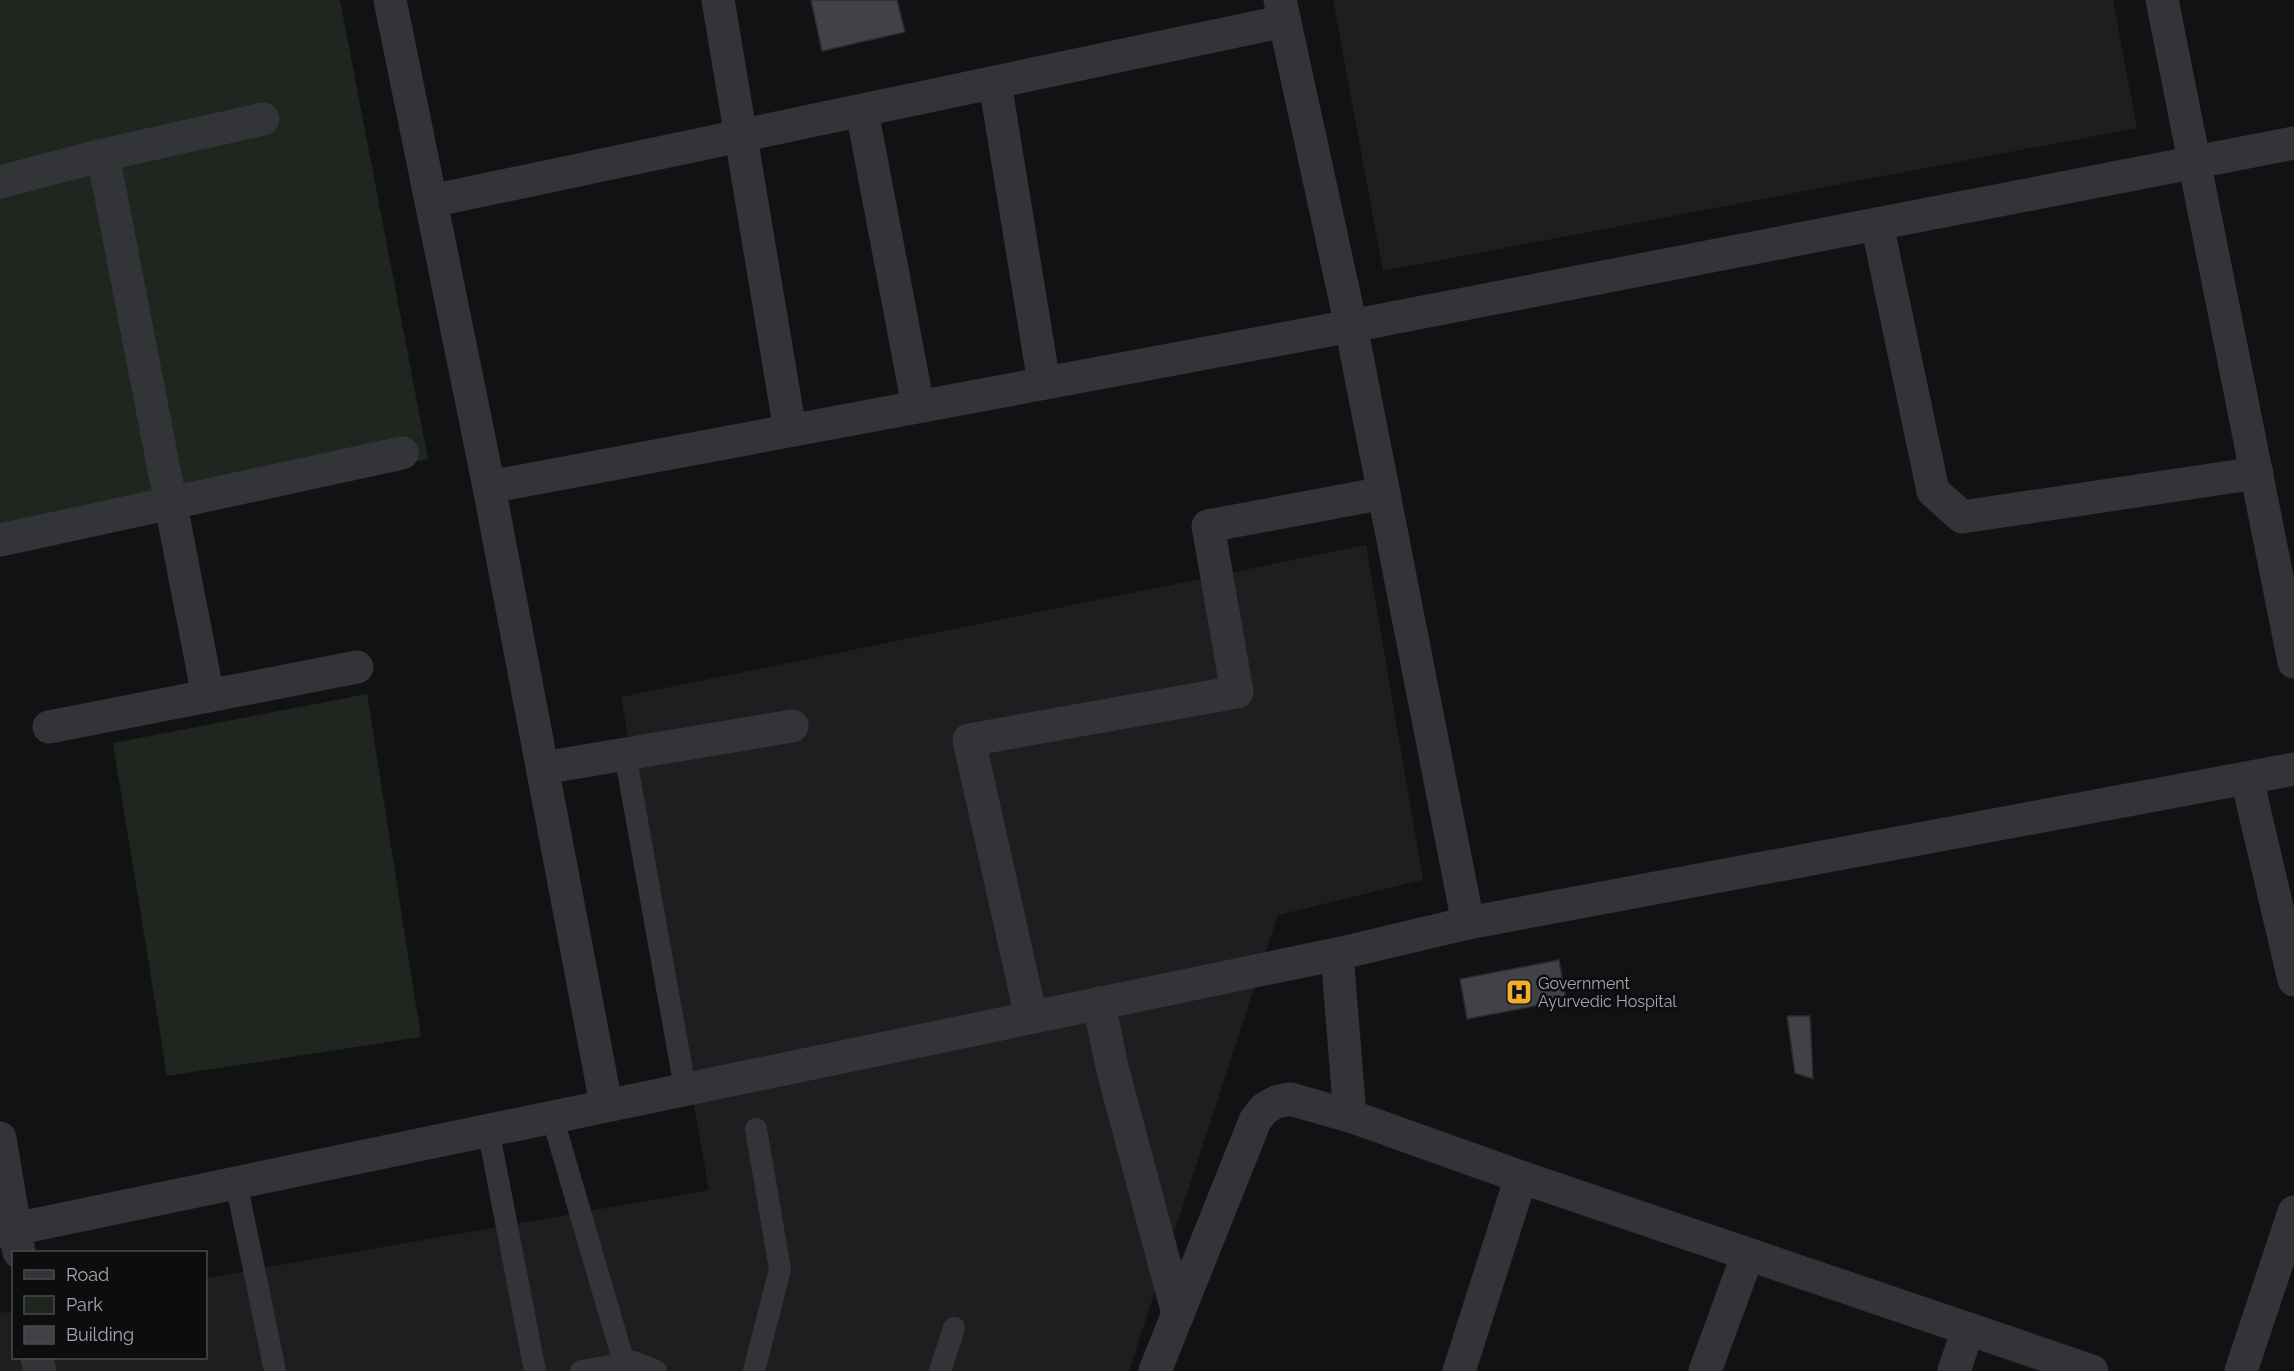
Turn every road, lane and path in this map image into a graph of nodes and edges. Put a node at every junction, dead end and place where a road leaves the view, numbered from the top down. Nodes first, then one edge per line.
1 (390, 0) edge
2 (718, 0) edge
3 (2162, 0) edge
4 (1283, 10) edge
5 (995, 83) junction
6 (862, 111) junction
7 (263, 119) dead end
8 (741, 137) junction
9 (2294, 143) edge
10 (103, 155) junction
11 (2196, 162) junction
12 (0, 182) edge
13 (431, 201) junction
14 (1877, 224) junction
15 (1351, 326) junction
16 (1044, 383) junction
17 (918, 406) junction
18 (790, 430) junction
19 (402, 453) dead end
20 (2257, 473) junction
21 (489, 487) junction
22 (1384, 493) junction
23 (170, 502) junction
24 (0, 540) edge
25 (2294, 662) edge
26 (357, 667) dead end
27 (208, 696) junction
28 (792, 726) dead end
29 (49, 727) dead end
30 (625, 754) junction
31 (543, 768) junction
32 (2294, 769) edge
33 (2247, 779) junction
34 (1468, 923) junction
35 (1337, 954) junction
36 (2294, 980) edge
37 (1099, 1003) junction
38 (1031, 1017) junction
39 (685, 1088) junction
40 (606, 1104) junction
41 (552, 1116) junction
42 (1350, 1116) junction
43 (488, 1129) junction
44 (756, 1129) dead end
45 (0, 1138) edge
46 (1521, 1177) junction
47 (236, 1182) junction
48 (2294, 1212) edge
49 (11, 1238) edge
50 (1748, 1254) junction
51 (1178, 1314) junction
52 (954, 1328) dead end
53 (1968, 1329) junction
54 (624, 1364) junction
55 (275, 1371) edge
56 (535, 1371) edge
57 (581, 1371) edge
58 (656, 1371) edge
59 (754, 1371) edge
60 (940, 1371) edge
61 (1155, 1371) edge
62 (1459, 1371) edge
63 (1705, 1371) edge
64 (1954, 1371) edge
65 (2092, 1371) edge
66 (2241, 1371) edge

1 - 13 street
2 - 8 street
3 - 11 street
4 - 5 street
4 - 15 street
5 - 6 street
5 - 16 street
6 - 8 street
6 - 17 street
7 - 10 street
8 - 13 street
8 - 18 street
9 - 11 street
10 - 12 street
10 - 23 street
11 - 14 street
11 - 20 street
13 - 21 street
14 - 15 street
14 - 20 street
15 - 16 street
15 - 22 street
16 - 17 street
17 - 18 street
18 - 21 street
19 - 23 street
20 - 25 street
21 - 31 street
22 - 34 street
22 - 38 street
23 - 24 street
23 - 27 street
26 - 27 street
27 - 29 street
28 - 30 street
30 - 31 street
30 - 39 lane
31 - 40 street
32 - 33 street
33 - 34 street
33 - 36 street
34 - 35 street
35 - 37 street
35 - 42 street
37 - 38 street
37 - 51 street
38 - 39 street
39 - 40 street
40 - 41 street
41 - 43 street
41 - 54 lane
42 - 46 street
42 - 51 street
43 - 47 street
43 - 56 lane
44 - 59 lane
45 - 49 street
46 - 50 street
46 - 62 street
47 - 49 street
47 - 55 lane
48 - 66 street
50 - 53 street
50 - 63 street
51 - 61 street
52 - 60 lane
53 - 64 street
53 - 65 street
54 - 57 lane
54 - 58 lane

